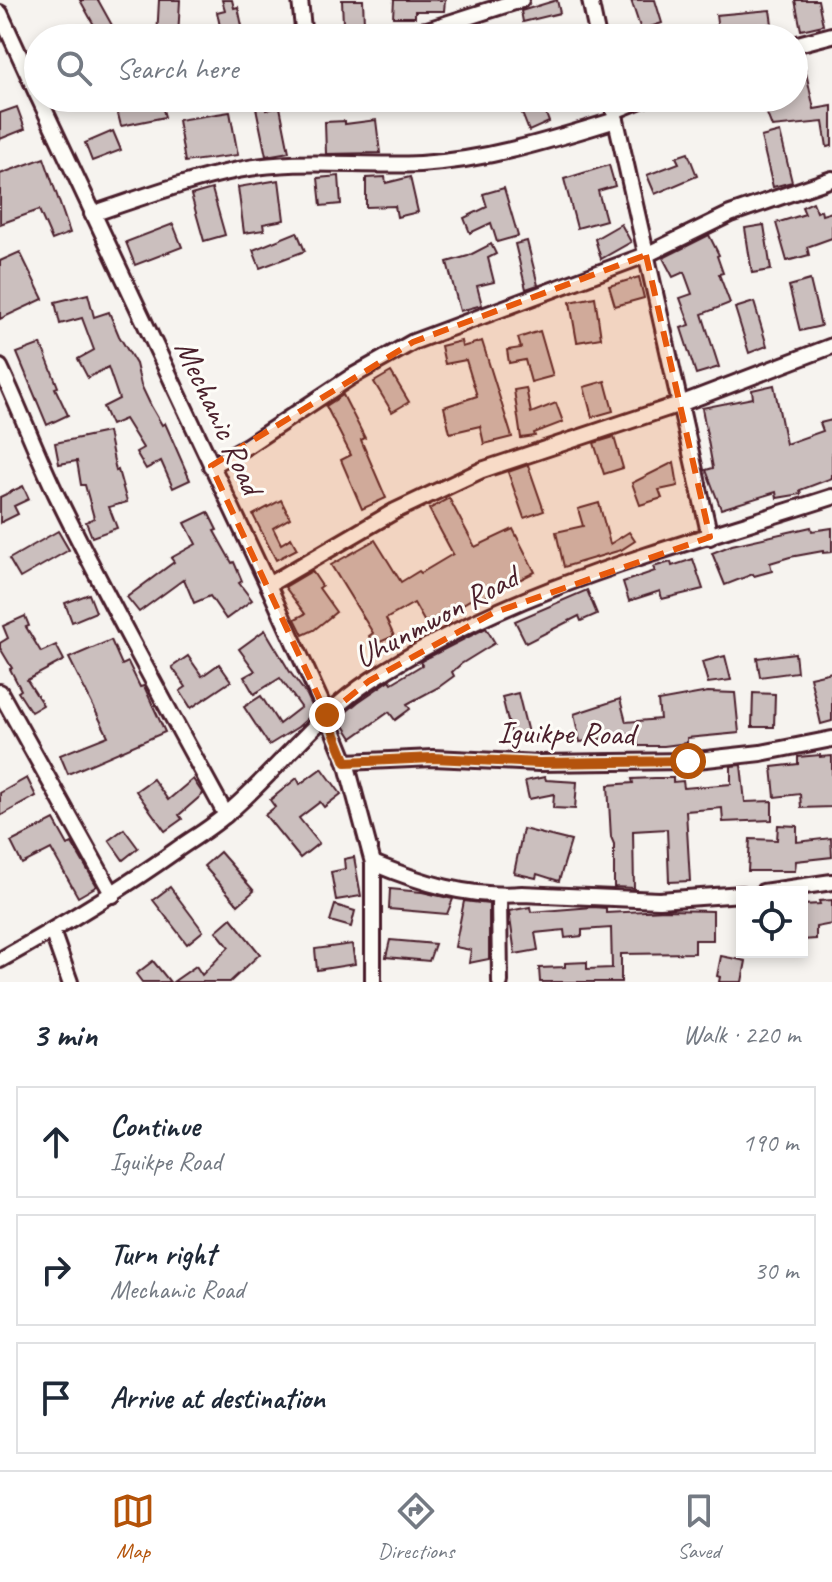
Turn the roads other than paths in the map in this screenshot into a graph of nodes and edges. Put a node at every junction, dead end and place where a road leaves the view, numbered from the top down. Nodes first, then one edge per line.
1 (300, 0) edge
2 (521, 0) edge
3 (590, 0) edge
4 (0, 13) edge
5 (303, 24) edge
6 (446, 24) edge
7 (595, 24) edge
8 (832, 35) edge
9 (808, 41) edge
10 (24, 63) edge
11 (47, 112) edge
12 (609, 112) edge
13 (614, 112) edge
14 (832, 179) edge
15 (92, 214) junction
16 (646, 255) junction
17 (832, 346) edge
18 (0, 367) edge
19 (680, 404) junction
20 (211, 466) junction
21 (832, 497) edge
22 (710, 537) junction
23 (268, 585) junction
24 (0, 692) edge
25 (327, 715) junction
26 (832, 739) edge
27 (346, 762) junction
28 (226, 815) junction
29 (373, 863) junction
30 (832, 882) edge
31 (804, 886) edge
32 (736, 894) edge
33 (113, 895) junction
34 (499, 896) junction
35 (52, 931) junction
36 (0, 960) edge
37 (70, 982) edge
38 (373, 982) edge
39 (500, 982) edge

1 - 5 street
2 - 6 street
3 - 7 street
4 - 10 street, Mechanic Road
8 - 9 street
11 - 15 street, Mechanic Road
12 - 15 street
13 - 16 street
14 - 16 street
15 - 20 street, Mechanic Road
16 - 19 street
16 - 20 street
17 - 19 street
18 - 28 street
19 - 22 street
19 - 23 street
20 - 23 street, Mechanic Road
21 - 22 street, Uhunmwon Road
22 - 25 street, Uhunmwon Road
23 - 25 street, Mechanic Road
24 - 33 street
25 - 27 street, Mechanic Road
25 - 28 street, Uhunmwon Road
26 - 27 street, Iguikpe Road
27 - 29 street, Mechanic Road
28 - 33 street, Uhunmwon Road
29 - 34 street
29 - 38 street, Mechanic Road
30 - 31 street
32 - 34 street
33 - 35 street, Uhunmwon Road
34 - 39 street
35 - 36 street, Uhunmwon Road
35 - 37 street

